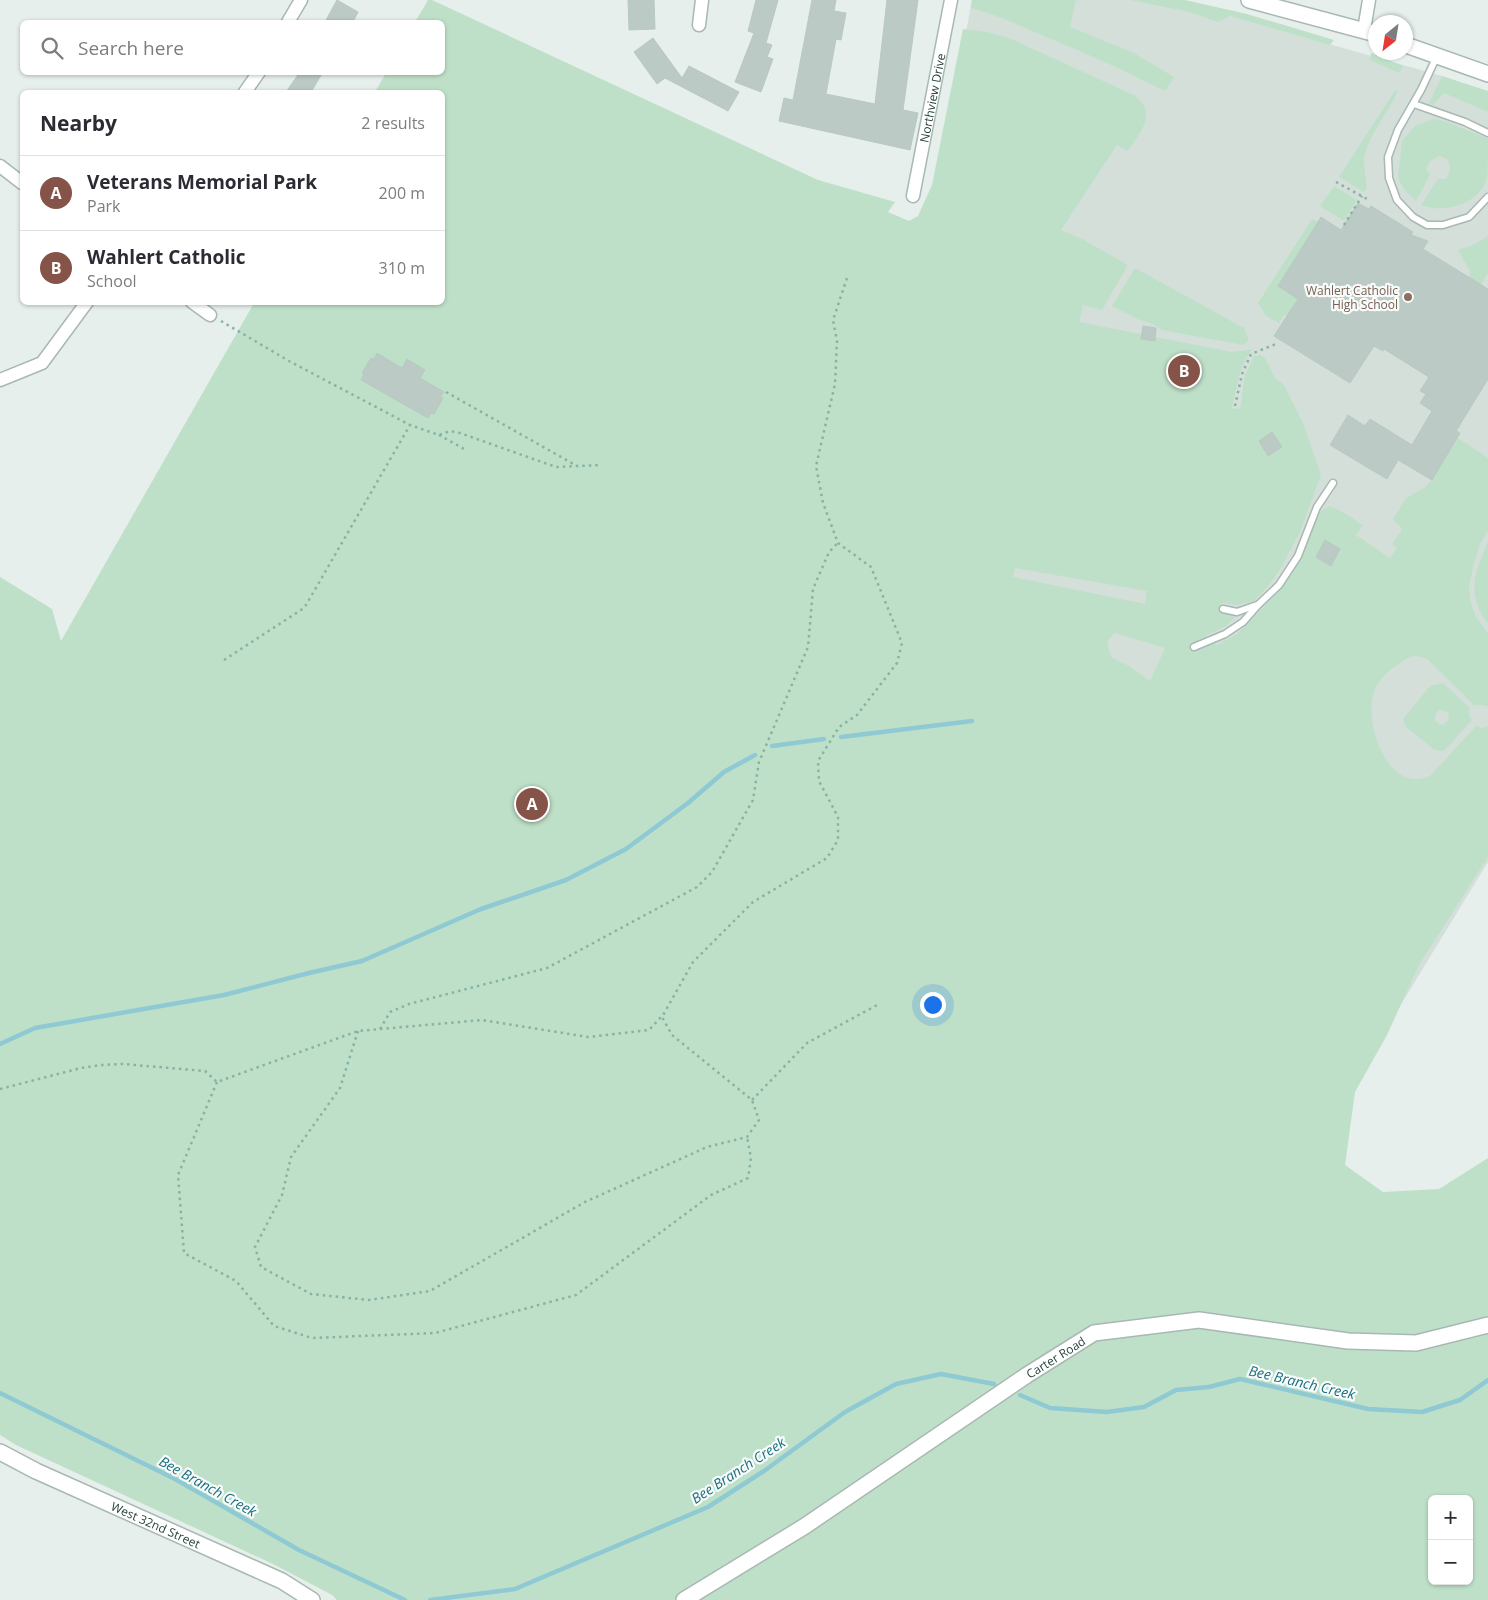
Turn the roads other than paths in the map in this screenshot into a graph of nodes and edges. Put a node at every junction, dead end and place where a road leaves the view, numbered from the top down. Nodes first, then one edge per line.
1 (301, 0) edge
2 (702, 0) edge
3 (951, 0) edge
4 (1249, 0) edge
5 (1369, 0) edge
6 (1369, 15) edge
7 (289, 20) edge
8 (699, 25) dead end
9 (1368, 31) edge
10 (1413, 47) edge
11 (1438, 56) junction
12 (1488, 74) edge
13 (257, 75) edge
14 (246, 90) edge
15 (1414, 104) junction
16 (1488, 133) edge
17 (0, 166) edge
18 (20, 181) edge
19 (913, 196) dead end
20 (1488, 197) edge
21 (85, 305) edge
22 (196, 305) edge
23 (210, 315) road end
24 (0, 380) edge
25 (1333, 483) dead end
26 (1258, 605) junction
27 (1223, 609) dead end
28 (1194, 647) dead end
29 (1488, 1325) edge
30 (0, 1452) edge
31 (312, 1600) edge
32 (684, 1600) edge

1 - 7 street
2 - 8 street
3 - 19 street, Northview Drive
4 - 9 street
5 - 6 street
10 - 11 street
11 - 12 street
11 - 15 lane
13 - 14 street
15 - 16 lane
15 - 20 lane
17 - 18 street
21 - 24 street
22 - 23 street
25 - 26 lane
26 - 27 lane
26 - 28 lane
29 - 32 street, Carter Road
30 - 31 street, West 32nd Street

